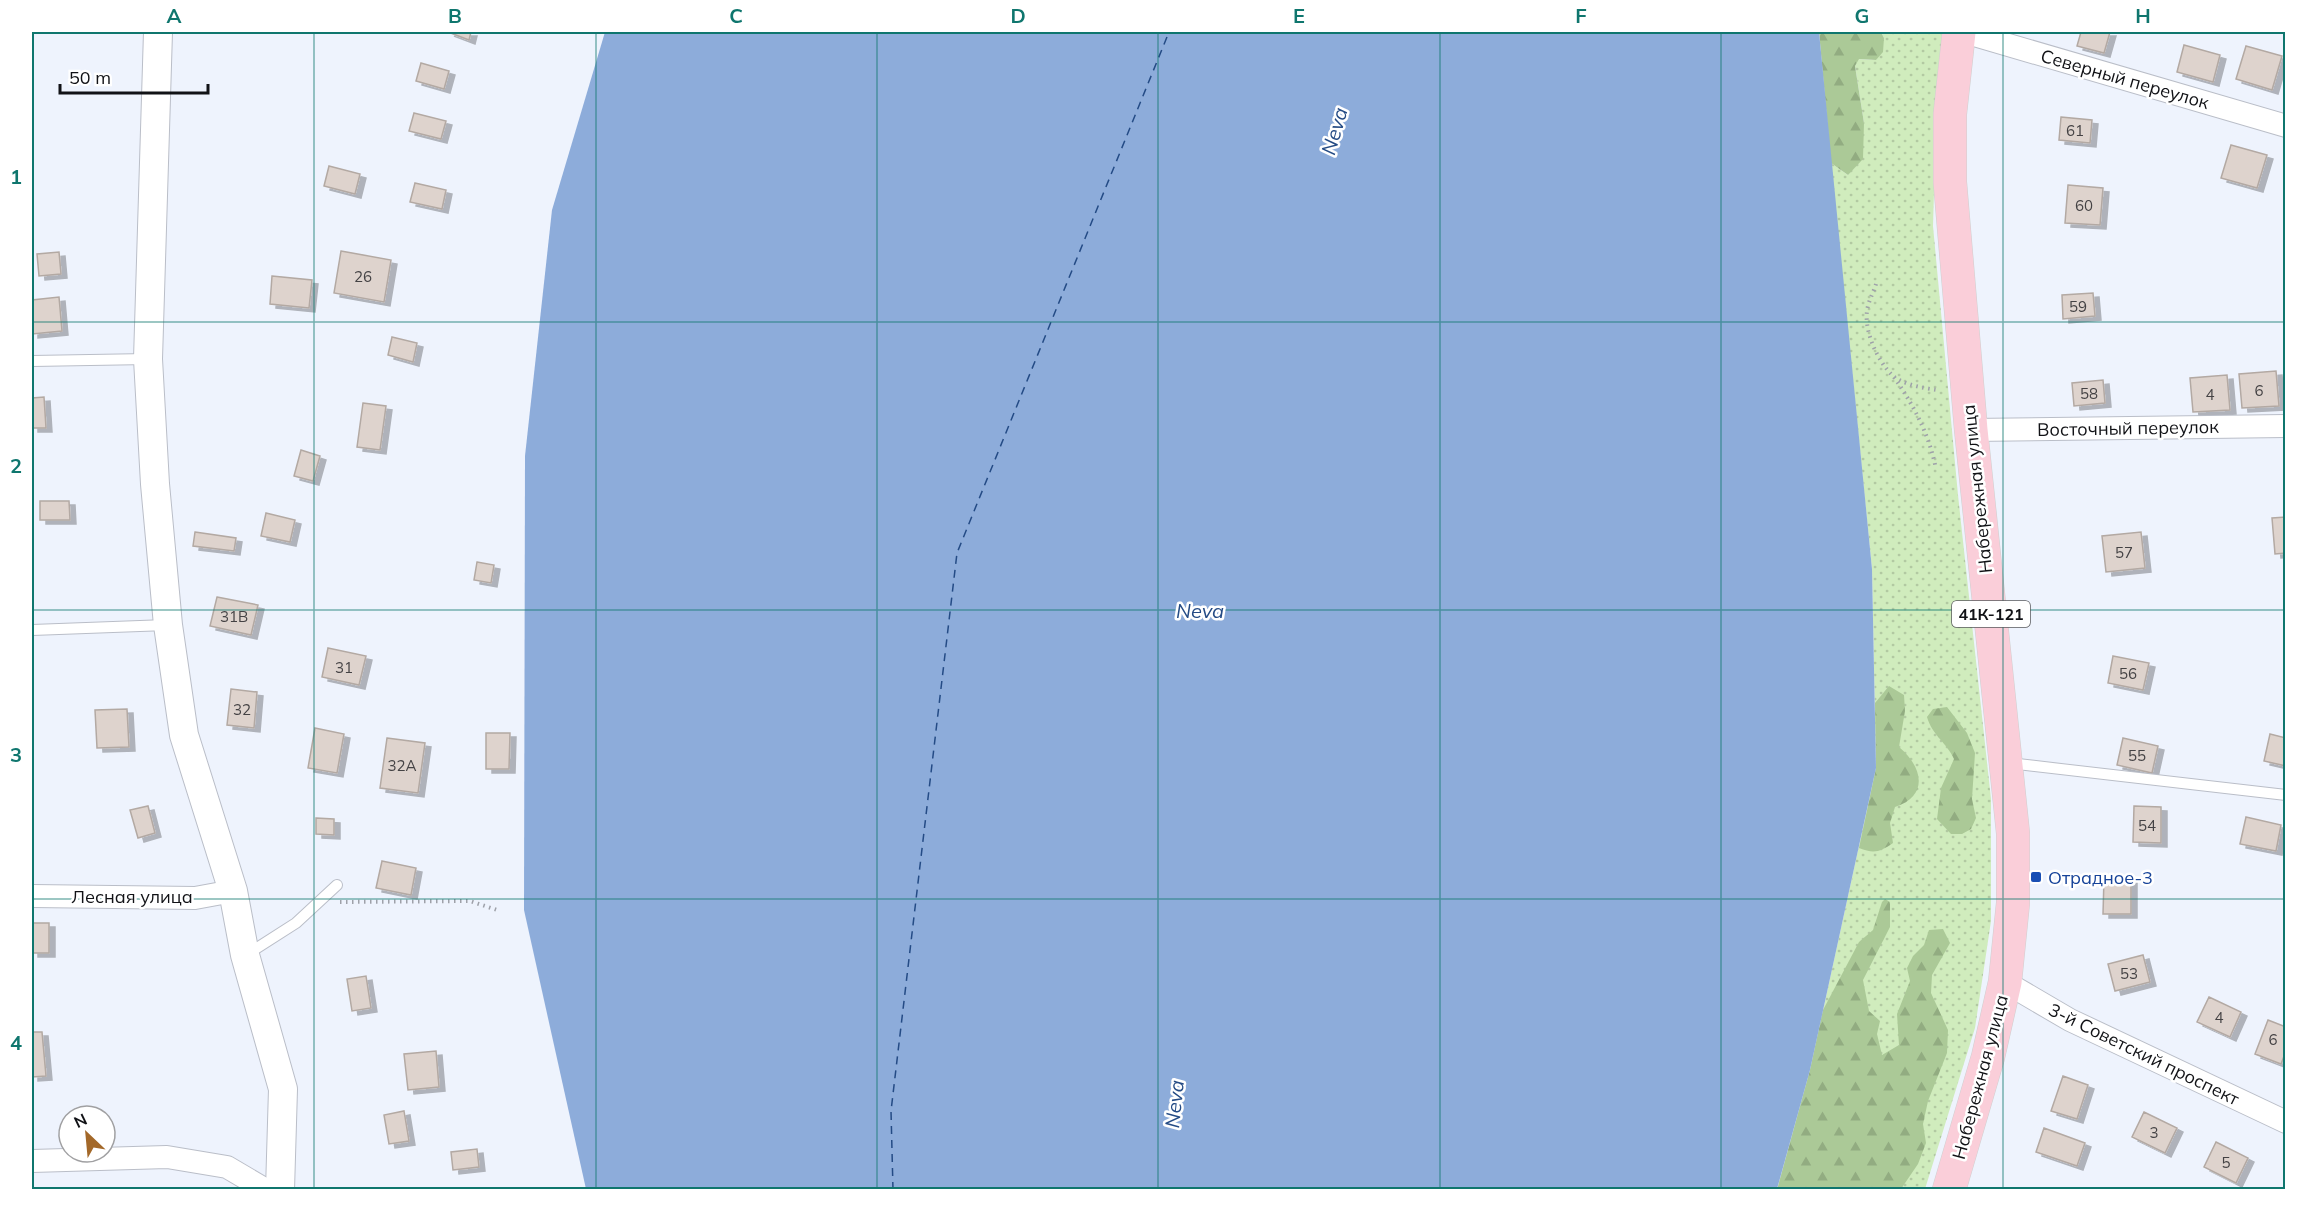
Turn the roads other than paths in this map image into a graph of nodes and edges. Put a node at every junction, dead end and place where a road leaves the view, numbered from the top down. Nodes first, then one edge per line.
1 (158, 32) edge
2 (1959, 32) edge
3 (1964, 32) edge
4 (2286, 126) edge
5 (148, 359) junction
6 (32, 361) edge
7 (2286, 426) edge
8 (1971, 430) junction
9 (168, 625) junction
10 (32, 630) edge
11 (2006, 762) junction
12 (2286, 795) edge
13 (337, 885) dead end
14 (232, 891) junction
15 (32, 896) edge
16 (245, 955) junction
17 (2005, 982) junction
18 (2286, 1122) edge
19 (32, 1161) edge
20 (266, 1190) edge
21 (280, 1190) edge
22 (1949, 1190) edge

1 - 5 street
2 - 8 main road, Набережная улица / 41К-121
3 - 4 street, Северный переулок
5 - 6 lane
5 - 9 street
7 - 8 street, Восточный переулок
8 - 11 main road, Набережная улица / 41К-121
9 - 10 lane
9 - 14 street
11 - 12 lane
11 - 17 main road, Набережная улица / 41К-121
13 - 16 lane
14 - 15 street, Лесная улица
14 - 16 street
16 - 21 street
17 - 18 street, 3-й Советский проспект
17 - 22 main road, Набережная улица / 41К-121
19 - 20 street

